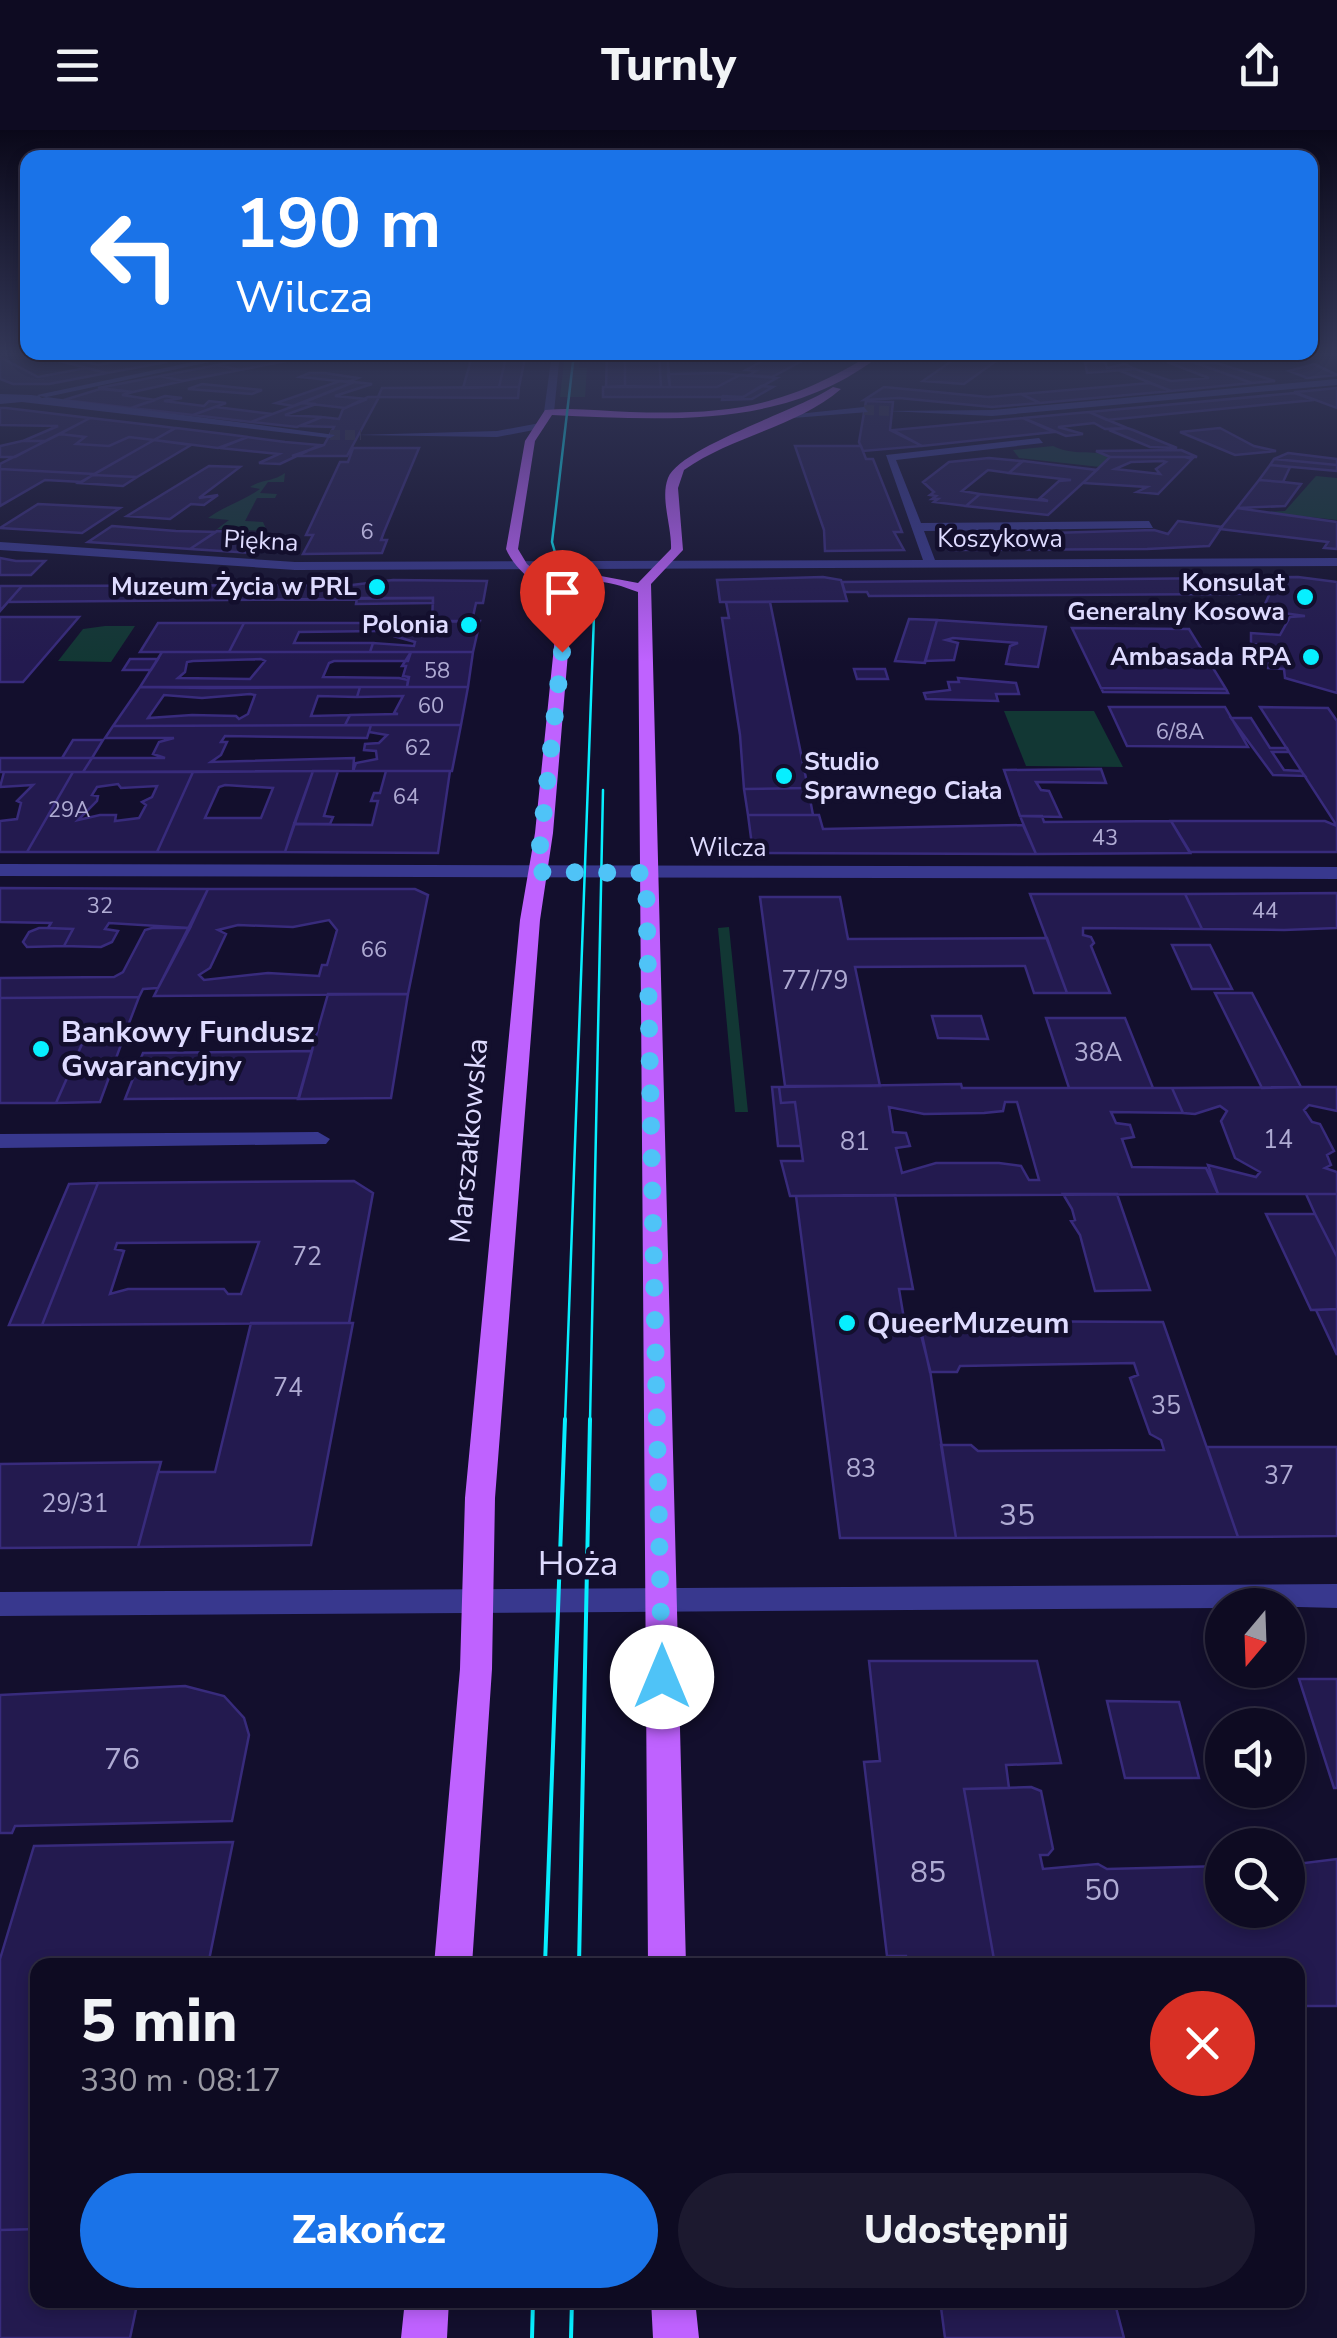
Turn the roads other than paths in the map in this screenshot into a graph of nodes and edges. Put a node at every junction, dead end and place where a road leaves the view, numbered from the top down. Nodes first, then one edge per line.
1 (527, 456) edge
2 (695, 456) edge
3 (898, 456) edge
4 (919, 526) junction
5 (1149, 526) dead end
6 (0, 546) edge
7 (930, 562) junction
8 (1337, 562) edge
9 (663, 563) junction
10 (520, 564) junction
11 (643, 590) junction
12 (552, 591) junction
13 (0, 870) edge
14 (537, 872) junction
15 (646, 873) junction
16 (1337, 873) edge
17 (318, 1139) dead end
18 (0, 1141) edge
19 (1337, 1596) edge
20 (661, 1600) junction
21 (478, 1601) junction
22 (0, 1604) edge
23 (452, 1958) edge
24 (667, 1958) edge
25 (426, 2308) edge
26 (674, 2308) edge
27 (424, 2338) edge
28 (676, 2338) edge

1 - 10 main road
2 - 9 main road
3 - 4 street
4 - 5 street
4 - 7 street
6 - 10 street, Piękna
7 - 8 street, Koszykowa
7 - 9 street, Koszykowa
9 - 10 street, Piękna
9 - 11 main road
10 - 12 main road
11 - 12 main road
11 - 15 main road
12 - 14 main road, Marszałkowska
13 - 14 street, Wilcza
14 - 15 street, Wilcza
14 - 21 main road, Marszałkowska
15 - 16 street, Wilcza
15 - 20 main road
17 - 18 street
19 - 20 street, Hoża
20 - 21 street, Hoża
20 - 24 main road
21 - 22 street, Hoża
21 - 23 main road, Marszałkowska
25 - 27 main road
26 - 28 main road

